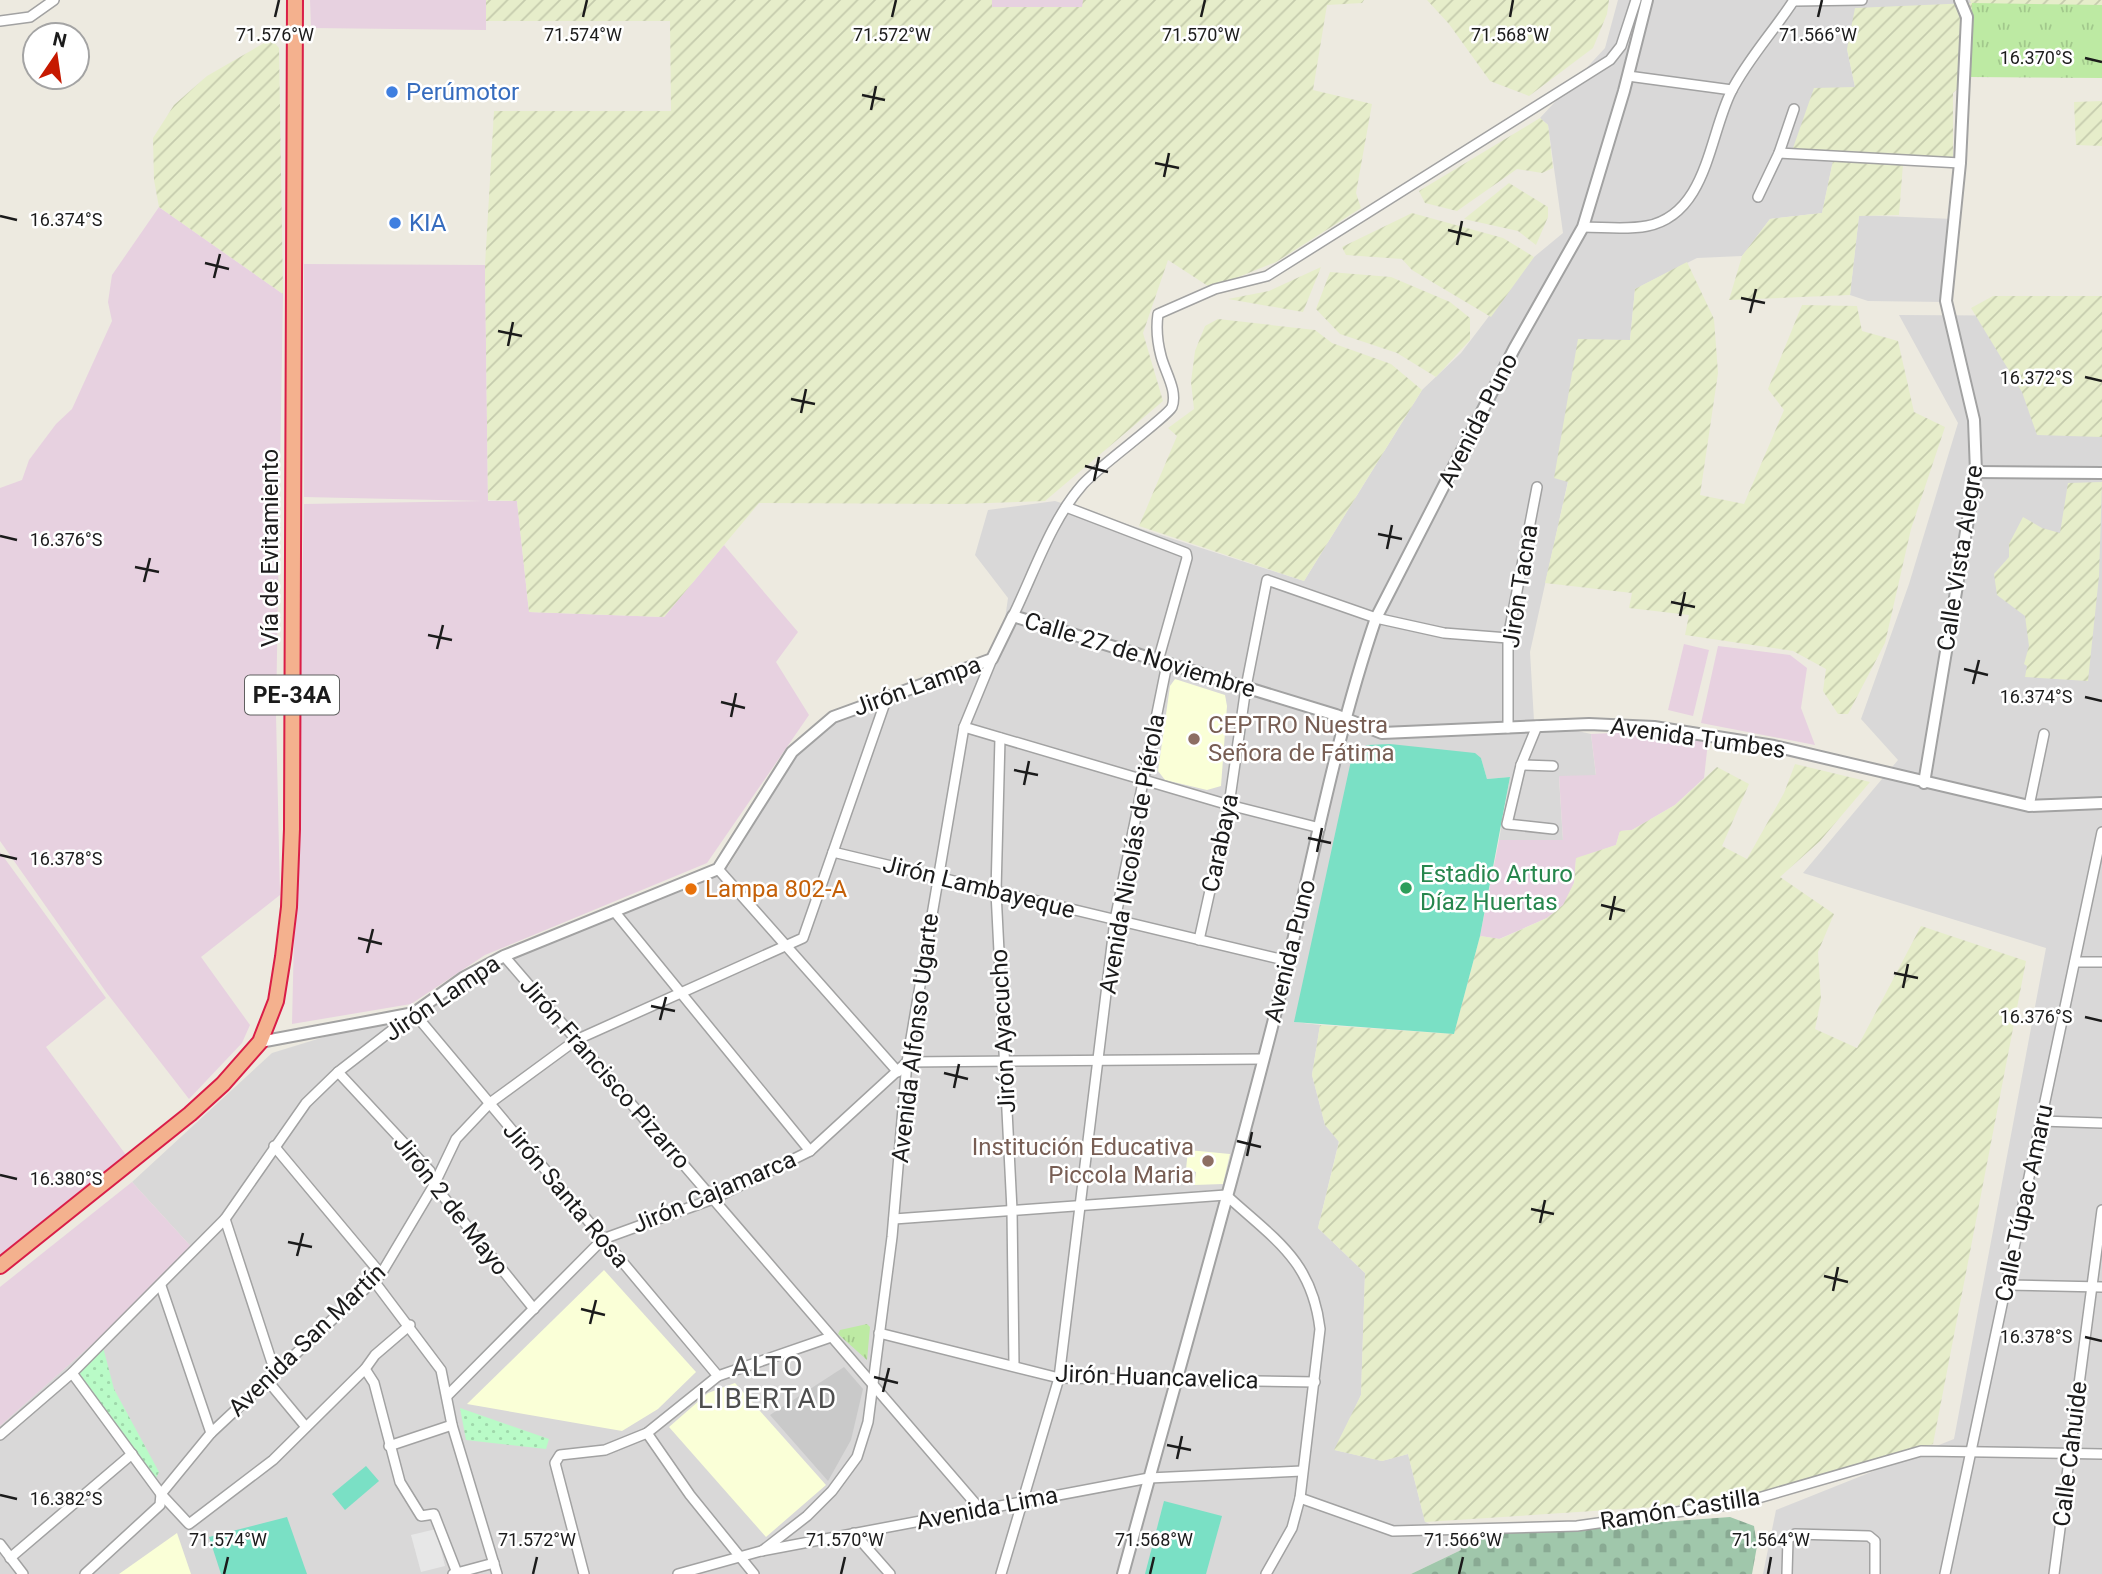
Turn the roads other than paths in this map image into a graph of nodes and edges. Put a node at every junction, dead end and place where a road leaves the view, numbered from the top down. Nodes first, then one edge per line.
1 (54, 0) edge
2 (295, 0) edge
3 (1636, 0) edge
4 (1647, 0) edge
5 (1794, 0) edge
6 (1863, 0) edge
7 (1961, 0) edge
8 (0, 21) edge
9 (1628, 76) junction
10 (1732, 90) junction
11 (1794, 109) dead end
12 (1779, 153) junction
13 (1960, 163) junction
14 (1758, 197) dead end
15 (1583, 227) junction
16 (1976, 472) junction
17 (2102, 472) edge
18 (1536, 487) dead end
19 (1066, 507) junction
20 (1013, 616) junction
21 (1376, 618) junction
22 (1508, 638) junction
23 (992, 659) junction
24 (1162, 663) junction
25 (1246, 687) junction
26 (887, 697) junction
27 (1345, 720) junction
28 (1537, 726) junction
29 (964, 727) junction
30 (1508, 728) junction
31 (2043, 734) dead end
32 (1000, 738) junction
33 (1521, 765) junction
34 (1553, 766) dead end
35 (1143, 780) junction
36 (1924, 783) junction
37 (2102, 803) edge
38 (1229, 805) junction
39 (2029, 806) junction
40 (1321, 828) junction
41 (1553, 829) dead end
42 (2102, 832) edge
43 (833, 852) junction
44 (718, 869) junction
45 (937, 878) junction
46 (996, 892) junction
47 (614, 911) junction
48 (1115, 920) junction
49 (1199, 940) junction
50 (786, 946) junction
51 (504, 956) junction
52 (1288, 961) junction
53 (2075, 962) junction
54 (2102, 962) edge
55 (681, 993) junction
56 (414, 1013) junction
57 (576, 1040) junction
58 (260, 1042) junction
59 (1264, 1059) junction
60 (1098, 1060) junction
61 (1005, 1061) junction
62 (907, 1062) junction
63 (897, 1069) junction
64 (338, 1072) junction
65 (905, 1080) junction
66 (490, 1104) junction
67 (2041, 1121) junction
68 (2102, 1123) edge
69 (274, 1146) junction
70 (810, 1151) junction
71 (434, 1185) junction
72 (1226, 1195) junction
73 (713, 1199) junction
74 (1081, 1205) junction
75 (1012, 1210) junction
76 (2102, 1210) edge
77 (225, 1219) junction
78 (894, 1219) junction
79 (603, 1239) junction
80 (0, 1266) edge
81 (378, 1278) junction
82 (2007, 1285) junction
83 (161, 1286) junction
84 (2097, 1287) edge
85 (534, 1309) junction
86 (410, 1325) junction
87 (879, 1333) junction
88 (831, 1337) junction
89 (1014, 1366) junction
90 (365, 1369) junction
91 (275, 1372) junction
92 (72, 1373) junction
93 (719, 1376) junction
94 (1059, 1378) junction
95 (1176, 1379) junction
96 (267, 1380) junction
97 (1315, 1382) junction
98 (874, 1386) junction
99 (448, 1395) junction
100 (452, 1425) junction
101 (306, 1427) junction
102 (211, 1433) junction
103 (647, 1433) junction
104 (0, 1435) edge
105 (389, 1446) junction
106 (1972, 1452) junction
107 (2069, 1453) junction
108 (132, 1454) junction
109 (2102, 1454) edge
110 (1301, 1471) junction
111 (1149, 1478) junction
112 (161, 1494) junction
113 (1300, 1499) junction
114 (1023, 1500) junction
115 (979, 1509) junction
116 (854, 1533) junction
117 (0, 1544) edge
118 (762, 1551) junction
119 (740, 1557) junction
120 (10, 1558) junction
121 (494, 1563) junction
122 (23, 1574) edge
123 (85, 1574) edge
124 (455, 1574) edge
125 (497, 1574) edge
126 (584, 1574) edge
127 (678, 1574) edge
128 (754, 1574) edge
129 (890, 1574) edge
130 (1001, 1574) edge
131 (1123, 1574) edge
132 (1266, 1574) edge
133 (1787, 1574) edge
134 (1875, 1574) edge
135 (1945, 1574) edge
136 (2054, 1574) edge

1 - 8 street
2 - 58 highway, Vía de Evitamiento / PE-34A
3 - 19 street, Avenida Alfonso Ugarte
4 - 9 street, Avenida Puno
5 - 6 street
5 - 10 street
7 - 13 street, Calle Vista Alegre
9 - 10 street
9 - 15 street, Avenida Puno
10 - 15 street
11 - 12 street
12 - 13 street
12 - 14 street
13 - 16 street, Calle Vista Alegre
15 - 21 street, Avenida Puno
16 - 17 street
16 - 36 street, Calle Vista Alegre
18 - 22 street, Jirón Tacna
19 - 20 street, Avenida Alfonso Ugarte
19 - 24 street, Avenida Nicolás de Piérola
20 - 23 street, Avenida Alfonso Ugarte
20 - 24 street, Calle 27 de Noviembre
21 - 22 street
21 - 25 street, Carabaya
21 - 27 street, Avenida Puno
22 - 30 street, Jirón Tacna
23 - 26 street, Jirón Lampa
23 - 29 street, Avenida Alfonso Ugarte
24 - 25 street, Calle 27 de Noviembre
24 - 35 street, Avenida Nicolás de Piérola
25 - 27 street, Calle 27 de Noviembre
25 - 38 street, Carabaya
26 - 43 street, Avenida San Martín
26 - 44 street, Jirón Lampa
27 - 30 street, Avenida Tumbes
27 - 40 street, Avenida Puno
28 - 30 street, Avenida Tumbes
28 - 33 street
28 - 36 street, Avenida Tumbes
29 - 32 street
29 - 45 street, Avenida Alfonso Ugarte
31 - 39 street
32 - 35 street
32 - 46 street, Jirón Ayacucho
33 - 34 street
33 - 41 street
35 - 38 street
35 - 48 street, Avenida Nicolás de Piérola
36 - 39 street
37 - 39 street
38 - 40 street
38 - 49 street, Carabaya
40 - 52 street, Avenida Puno
42 - 53 street, Calle Túpac Amaru
43 - 45 street, Jirón Lambayeque
43 - 50 street, Avenida San Martín
44 - 47 street, Jirón Lampa
44 - 50 street
45 - 46 street, Jirón Lambayeque
45 - 62 street, Avenida Alfonso Ugarte
46 - 48 street, Jirón Lambayeque
46 - 61 street, Jirón Ayacucho
47 - 51 street, Jirón Lampa
47 - 55 street
48 - 49 street, Jirón Lambayeque
48 - 60 street, Avenida Nicolás de Piérola
49 - 52 street, Jirón Lambayeque
50 - 55 street, Avenida San Martín
50 - 63 street
51 - 56 street, Jirón Lampa
51 - 57 street, Jirón Francisco Pizarro
52 - 59 street, Avenida Puno
53 - 54 street
53 - 67 street, Calle Túpac Amaru
55 - 57 street, Avenida San Martín
55 - 70 street
56 - 58 street
56 - 64 street, Jirón Lampa
56 - 66 street, Jirón Santa Rosa
57 - 66 street, Avenida San Martín
57 - 73 street, Jirón Francisco Pizarro
58 - 80 highway, Vía de Evitamiento / PE-34A
59 - 60 street
59 - 72 street, Avenida Puno
60 - 61 street
60 - 74 street, Avenida Nicolás de Piérola
61 - 62 street
61 - 75 street, Jirón Ayacucho
62 - 63 street, Jirón Cajamarca
62 - 65 street, Avenida Alfonso Ugarte
63 - 65 street
63 - 70 street, Jirón Cajamarca
64 - 69 street, Jirón Lampa
64 - 71 street, Jirón 2 de Mayo
65 - 78 street, Avenida Alfonso Ugarte
66 - 71 street, Avenida San Martín
66 - 79 street, Jirón Santa Rosa
67 - 68 street
67 - 82 street, Calle Túpac Amaru
69 - 77 street, Jirón Lampa
69 - 81 street
70 - 73 street, Jirón Cajamarca
71 - 81 street, Avenida San Martín
71 - 85 street, Jirón 2 de Mayo
72 - 74 street
72 - 95 street, Avenida Puno
72 - 97 street
73 - 79 street, Jirón Cajamarca
73 - 88 street, Jirón Francisco Pizarro
74 - 75 street
74 - 94 street, Avenida Nicolás de Piérola
75 - 78 street
75 - 89 street, Jirón Ayacucho
76 - 84 street, Calle Cahuide
77 - 83 street, Jirón Lampa
77 - 91 street
78 - 87 street, Avenida Alfonso Ugarte
79 - 85 street, Jirón Cajamarca
79 - 93 street, Jirón Santa Rosa
81 - 86 street
81 - 91 street, Avenida San Martín
82 - 84 street
82 - 106 street, Calle Túpac Amaru
83 - 92 street, Jirón Lampa
83 - 102 street
84 - 107 street, Calle Cahuide
85 - 99 street, Jirón Cajamarca
86 - 90 street
86 - 99 street
87 - 89 street, Jirón Huancavelica
87 - 98 street, Avenida Alfonso Ugarte
88 - 93 street
88 - 98 street, Jirón Francisco Pizarro
89 - 94 street, Jirón Huancavelica
90 - 101 street
90 - 105 street
91 - 96 street, Avenida San Martín
92 - 104 street, Jirón Lampa
92 - 108 street
93 - 103 street
94 - 95 street, Jirón Huancavelica
94 - 114 street, Avenida Nicolás de Piérola
95 - 97 street, Jirón Huancavelica
95 - 111 street, Avenida Puno
96 - 101 street
96 - 102 street, Avenida San Martín
97 - 110 street
98 - 115 street, Jirón Francisco Pizarro
98 - 118 street, Avenida Alfonso Ugarte
99 - 100 street
100 - 105 street
100 - 121 street
101 - 112 street
102 - 112 street, Avenida San Martín
103 - 119 street
103 - 126 street
105 - 124 street
106 - 107 street, Ramón Castilla
106 - 113 street, Ramón Castilla
106 - 135 street, Calle Túpac Amaru
107 - 109 street, Ramón Castilla
107 - 136 street, Calle Cahuide
108 - 112 street
108 - 120 street
110 - 111 street, Avenida Lima
110 - 113 street
111 - 114 street, Avenida Lima
111 - 131 street, Avenida Puno
112 - 123 street, Avenida San Martín
113 - 132 street
114 - 115 street, Avenida Lima
114 - 130 street, Avenida Nicolás de Piérola
115 - 116 street, Avenida Lima
116 - 118 street, Avenida Lima
116 - 129 street
117 - 120 street
118 - 119 street, Avenida Lima
119 - 127 street, Avenida Lima
119 - 128 street
120 - 122 street
121 - 124 street
121 - 125 street
133 - 134 street

